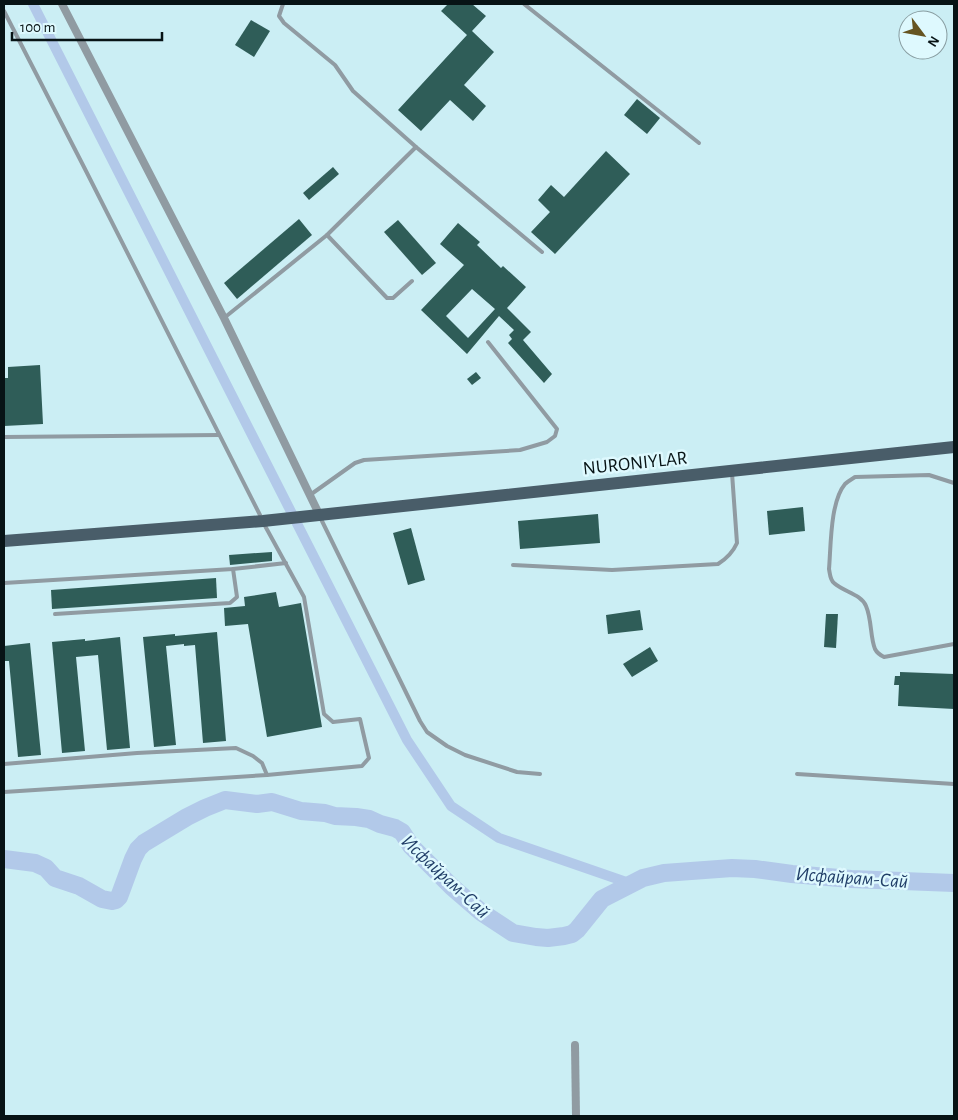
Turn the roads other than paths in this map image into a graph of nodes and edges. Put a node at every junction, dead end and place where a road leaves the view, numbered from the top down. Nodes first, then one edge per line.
1 (62, 4) edge
2 (283, 4) edge
3 (524, 4) edge
4 (4, 11) edge
5 (699, 143) dead end
6 (416, 147) junction
7 (327, 234) junction
8 (542, 252) dead end
9 (412, 281) dead end
10 (224, 318) junction
11 (488, 342) dead end
12 (219, 435) junction
13 (4, 437) edge
14 (954, 447) edge
15 (732, 471) junction
16 (954, 483) edge
17 (310, 495) junction
18 (319, 514) junction
19 (263, 521) junction
20 (4, 541) edge
21 (286, 563) junction
22 (513, 565) dead end
23 (233, 569) junction
24 (4, 583) edge
25 (55, 614) dead end
26 (954, 644) edge
27 (4, 764) edge
28 (540, 774) dead end
29 (797, 774) dead end
30 (266, 775) junction
31 (954, 784) edge
32 (4, 792) edge
33 (575, 1045) dead end
34 (576, 1116) edge

1 - 10 street
2 - 6 lane
3 - 5 lane
4 - 12 lane
6 - 7 lane
6 - 8 lane
7 - 9 lane
7 - 10 lane
10 - 17 street
11 - 17 lane
12 - 13 lane
12 - 19 lane
14 - 15 main road, NURONIYLAR
15 - 18 main road, NURONIYLAR
15 - 22 lane
16 - 26 lane
17 - 18 street
18 - 19 main road, NURONIYLAR
18 - 28 lane
19 - 20 main road, NURONIYLAR
19 - 21 lane
21 - 23 lane
21 - 30 lane
23 - 24 lane
23 - 25 lane
27 - 30 lane
29 - 31 lane
30 - 32 lane
33 - 34 street

